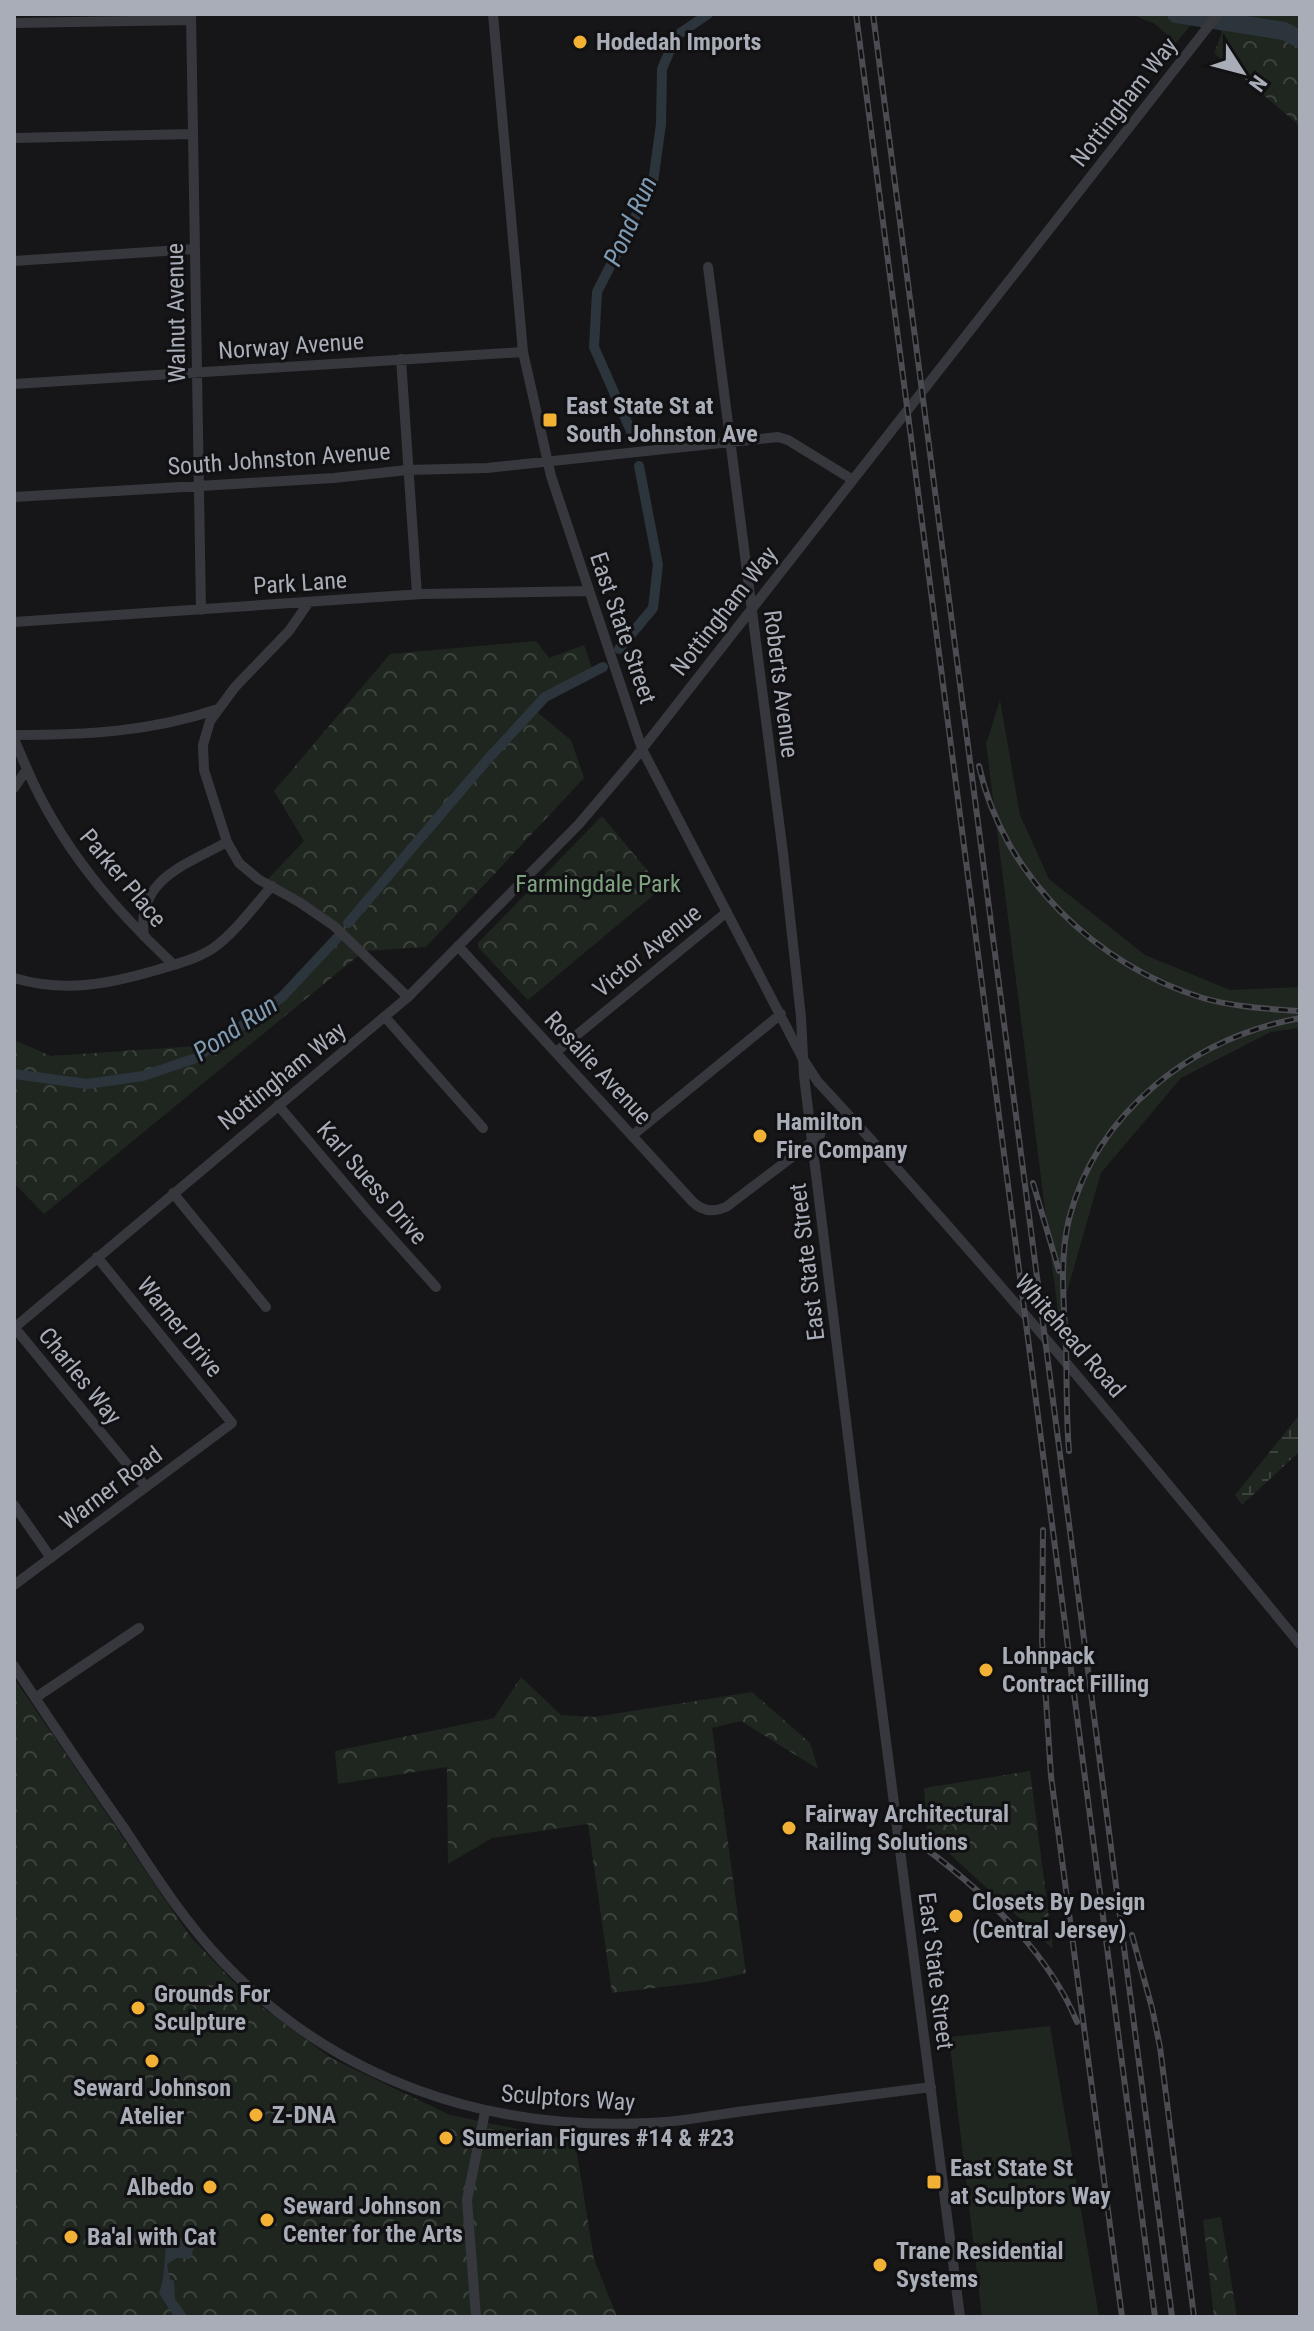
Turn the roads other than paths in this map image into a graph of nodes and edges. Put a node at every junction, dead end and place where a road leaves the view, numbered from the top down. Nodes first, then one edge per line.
1 (493, 14) edge
2 (1218, 14) edge
3 (191, 17) edge
4 (14, 23) edge
5 (193, 134) junction
6 (14, 138) edge
7 (195, 249) junction
8 (14, 261) edge
9 (708, 267) dead end
10 (523, 352) junction
11 (401, 359) junction
12 (197, 372) junction
13 (14, 384) edge
14 (729, 442) junction
15 (547, 463) junction
16 (407, 470) junction
17 (853, 480) junction
18 (199, 486) junction
19 (14, 497) edge
20 (589, 591) junction
21 (417, 594) junction
22 (309, 602) junction
23 (752, 609) junction
24 (201, 610) junction
25 (14, 622) edge
26 (218, 709) junction
27 (14, 737) edge
28 (642, 749) junction
29 (27, 769) junction
30 (14, 788) edge
31 (227, 842) junction
32 (272, 886) junction
33 (727, 912) junction
34 (144, 937) junction
35 (458, 946) junction
36 (174, 965) junction
37 (14, 978) edge
38 (408, 997) junction
39 (781, 1014) junction
40 (385, 1017) junction
41 (556, 1052) junction
42 (803, 1059) junction
43 (278, 1105) junction
44 (855, 1122) junction
45 (483, 1128) dead end
46 (633, 1135) junction
47 (812, 1142) junction
48 (814, 1155) junction
49 (173, 1193) junction
50 (97, 1257) junction
51 (436, 1287) dead end
52 (266, 1307) dead end
53 (14, 1328) edge
54 (232, 1423) joint
55 (146, 1487) junction
56 (14, 1505) edge
57 (51, 1558) junction
58 (14, 1585) edge
59 (139, 1628) dead end
60 (1300, 1644) edge
61 (14, 1666) edge
62 (35, 1698) junction
63 (931, 2087) junction
64 (485, 2112) junction
65 (476, 2317) edge
66 (960, 2317) edge

1 - 10 street, East State Street
2 - 17 street, Nottingham Way
3 - 4 street
3 - 5 street, Walnut Avenue
5 - 6 street
5 - 7 street, Walnut Avenue
7 - 8 street
7 - 12 street, Walnut Avenue
9 - 14 street, Roberts Avenue
10 - 11 street, Norway Avenue
10 - 15 street, East State Street
11 - 12 street, Norway Avenue
11 - 16 street
12 - 13 street, Norway Avenue
12 - 18 street, Walnut Avenue
14 - 15 street, South Johnston Avenue
14 - 17 street, South Johnston Avenue
14 - 23 street, Roberts Avenue
15 - 16 street, South Johnston Avenue
15 - 20 street, East State Street
16 - 18 street, South Johnston Avenue
16 - 21 street
17 - 23 street, Nottingham Way
18 - 19 street, South Johnston Avenue
18 - 24 street, Walnut Avenue
20 - 21 street, Park Lane
20 - 28 street, East State Street
21 - 22 street, Park Lane
22 - 24 street, Park Lane
22 - 26 street
23 - 28 street, Nottingham Way
23 - 42 street, Roberts Avenue
24 - 25 street, Park Lane
26 - 27 street
26 - 31 street
27 - 29 street, Parker Place
28 - 33 street, East State Street
28 - 35 street, Nottingham Way
29 - 30 street
29 - 34 street, Parker Place
31 - 32 street
31 - 34 street
32 - 36 street
32 - 38 street
33 - 39 street, East State Street
33 - 41 street, Victor Avenue
34 - 36 street, Parker Place
35 - 38 street, Nottingham Way
35 - 41 street, Rosalie Avenue
36 - 37 street
38 - 40 street, Nottingham Way
39 - 42 street, East State Street
39 - 46 street
40 - 43 street, Nottingham Way
40 - 45 street
41 - 46 street, Rosalie Avenue
42 - 44 street, Whitehead Road
42 - 47 street, East State Street
43 - 49 street, Nottingham Way
43 - 51 street, Karl Suess Drive
44 - 48 street
44 - 60 street, Whitehead Road
46 - 47 street, Rosalie Avenue
47 - 48 street, East State Street
48 - 63 street, East State Street
49 - 50 street, Nottingham Way
49 - 52 street
50 - 53 street, Nottingham Way
50 - 54 street, Warner Drive
53 - 55 street, Charles Way
54 - 55 street, Warner Road
55 - 57 street, Warner Road
56 - 57 street
57 - 58 street, Warner Road
59 - 62 street
61 - 62 street, Sculptors Way
62 - 64 street, Sculptors Way
63 - 64 street, Sculptors Way
63 - 66 street, East State Street
64 - 65 street

